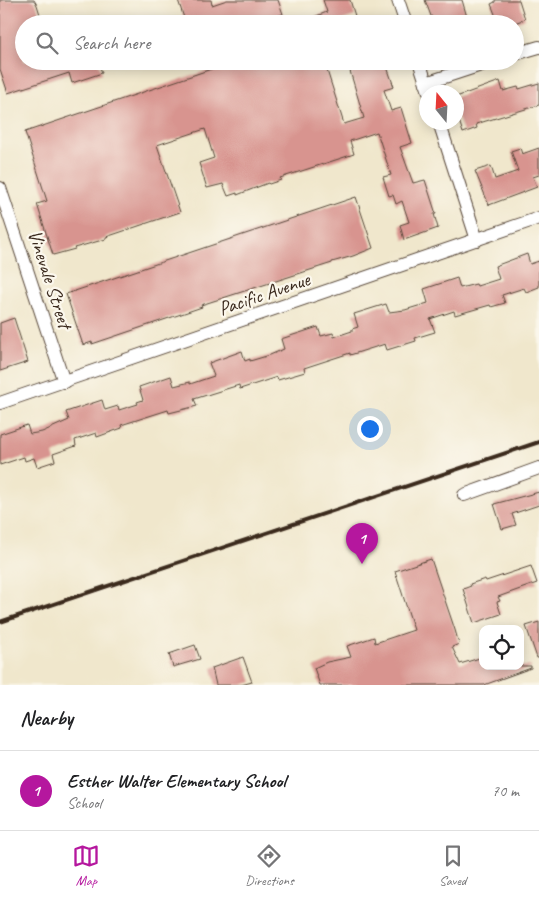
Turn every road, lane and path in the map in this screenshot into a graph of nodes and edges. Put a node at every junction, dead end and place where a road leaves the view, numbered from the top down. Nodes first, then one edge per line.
1 (398, 0) edge
2 (403, 15) edge
3 (539, 46) edge
4 (524, 51) edge
5 (422, 70) edge
6 (471, 70) edge
7 (427, 85) edge
8 (435, 85) edge
9 (442, 130) edge
10 (0, 188) edge
11 (539, 218) edge
12 (476, 240) junction
13 (64, 382) junction
14 (0, 403) edge
15 (539, 468) edge
16 (464, 494) dead end

1 - 2 street
3 - 4 street
5 - 7 street
6 - 8 street
9 - 12 street
10 - 13 street, Vinevale Street
11 - 12 street, Pacific Avenue
12 - 13 street, Pacific Avenue
13 - 14 street, Pacific Avenue
15 - 16 street

